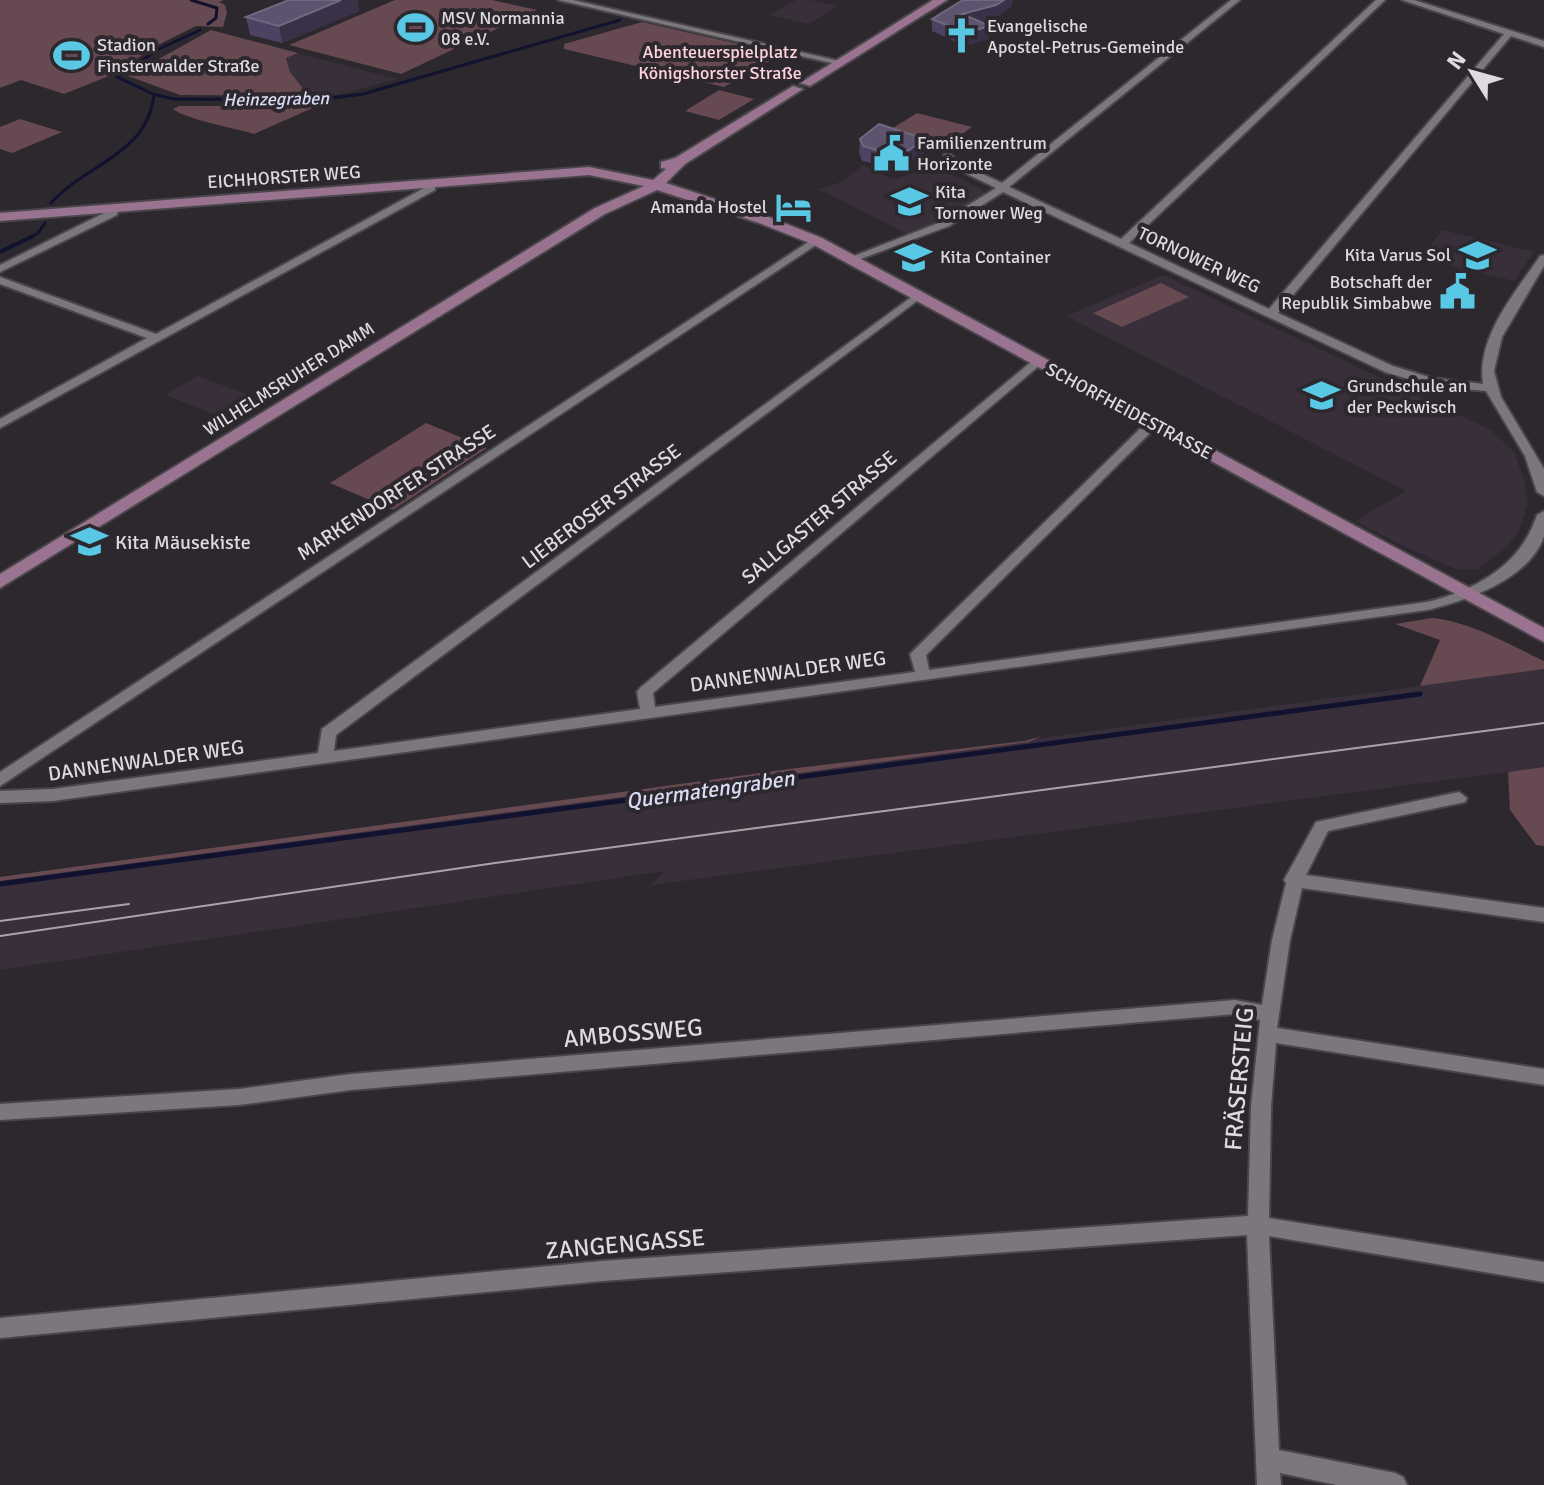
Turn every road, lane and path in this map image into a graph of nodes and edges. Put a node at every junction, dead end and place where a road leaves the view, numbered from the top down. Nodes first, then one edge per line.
1 (562, 0) edge
2 (941, 0) edge
3 (1236, 0) edge
4 (1381, 0) edge
5 (1406, 0) edge
6 (1448, 0) edge
7 (1438, 10) junction
8 (1509, 33) junction
9 (1544, 44) edge
10 (840, 62) junction
11 (947, 156) dead end
12 (431, 183) junction
13 (642, 185) junction
14 (1003, 188) junction
15 (114, 208) junction
16 (0, 217) edge
17 (817, 241) junction
18 (1122, 244) junction
19 (1544, 258) edge
20 (851, 259) junction
21 (0, 269) edge
22 (0, 280) edge
23 (917, 296) junction
24 (1271, 314) junction
25 (157, 338) junction
26 (1037, 361) junction
27 (1490, 388) junction
28 (2, 422) edge
29 (1152, 424) junction
30 (1544, 492) edge
31 (1544, 515) edge
32 (0, 582) edge
33 (1466, 594) junction
34 (1544, 636) edge
35 (923, 674) junction
36 (648, 712) junction
37 (325, 758) junction
38 (0, 780) edge
39 (0, 797) edge
40 (1459, 798) dead end
41 (1293, 880) junction
42 (1544, 915) edge
43 (1268, 1024) junction
44 (1544, 1077) edge
45 (0, 1112) edge
46 (1256, 1225) junction
47 (1544, 1272) edge
48 (0, 1328) edge
49 (1268, 1459) junction
50 (1269, 1485) edge
51 (1395, 1485) edge

1 - 10 street
2 - 10 main road, WILHELMSRUHER DAMM
3 - 14 street
4 - 18 street
5 - 7 street
6 - 7 street
7 - 8 street
8 - 9 street
8 - 24 street
10 - 13 main road, WILHELMSRUHER DAMM
11 - 14 street, TORNOWER WEG
12 - 13 main road, EICHHORSTER WEG
12 - 15 main road, EICHHORSTER WEG
12 - 25 street
13 - 17 main road, SCHORFHEIDESTRASSE
13 - 32 main road, WILHELMSRUHER DAMM
14 - 18 street, TORNOWER WEG
14 - 20 street
15 - 16 main road, EICHHORSTER WEG
15 - 21 street
17 - 20 main road, SCHORFHEIDESTRASSE
17 - 38 street, MARKENDORFER STRASSE
18 - 24 street, TORNOWER WEG
19 - 27 street
20 - 23 main road, SCHORFHEIDESTRASSE
22 - 25 street
23 - 26 main road, SCHORFHEIDESTRASSE
23 - 37 street, LIEBEROSER STRASSE
24 - 27 street, TORNOWER WEG
25 - 28 street
26 - 29 main road, SCHORFHEIDESTRASSE
26 - 36 street, SALLGASTER STRASSE
27 - 30 street
29 - 33 main road, SCHORFHEIDESTRASSE
29 - 35 street
31 - 33 street, DANNENWALDER WEG
33 - 34 main road, SCHORFHEIDESTRASSE
33 - 35 street, DANNENWALDER WEG
35 - 36 street, DANNENWALDER WEG
36 - 37 street, DANNENWALDER WEG
37 - 39 street, DANNENWALDER WEG
40 - 41 street, FRÄSERSTEIG
41 - 42 street
41 - 43 street, FRÄSERSTEIG
43 - 44 street, AMBOSSWEG
43 - 45 street, AMBOSSWEG
43 - 46 street, FRÄSERSTEIG
46 - 47 street, ZANGENGASSE
46 - 48 street, ZANGENGASSE
46 - 49 street, FRÄSERSTEIG
49 - 50 street, FRÄSERSTEIG
49 - 51 street

